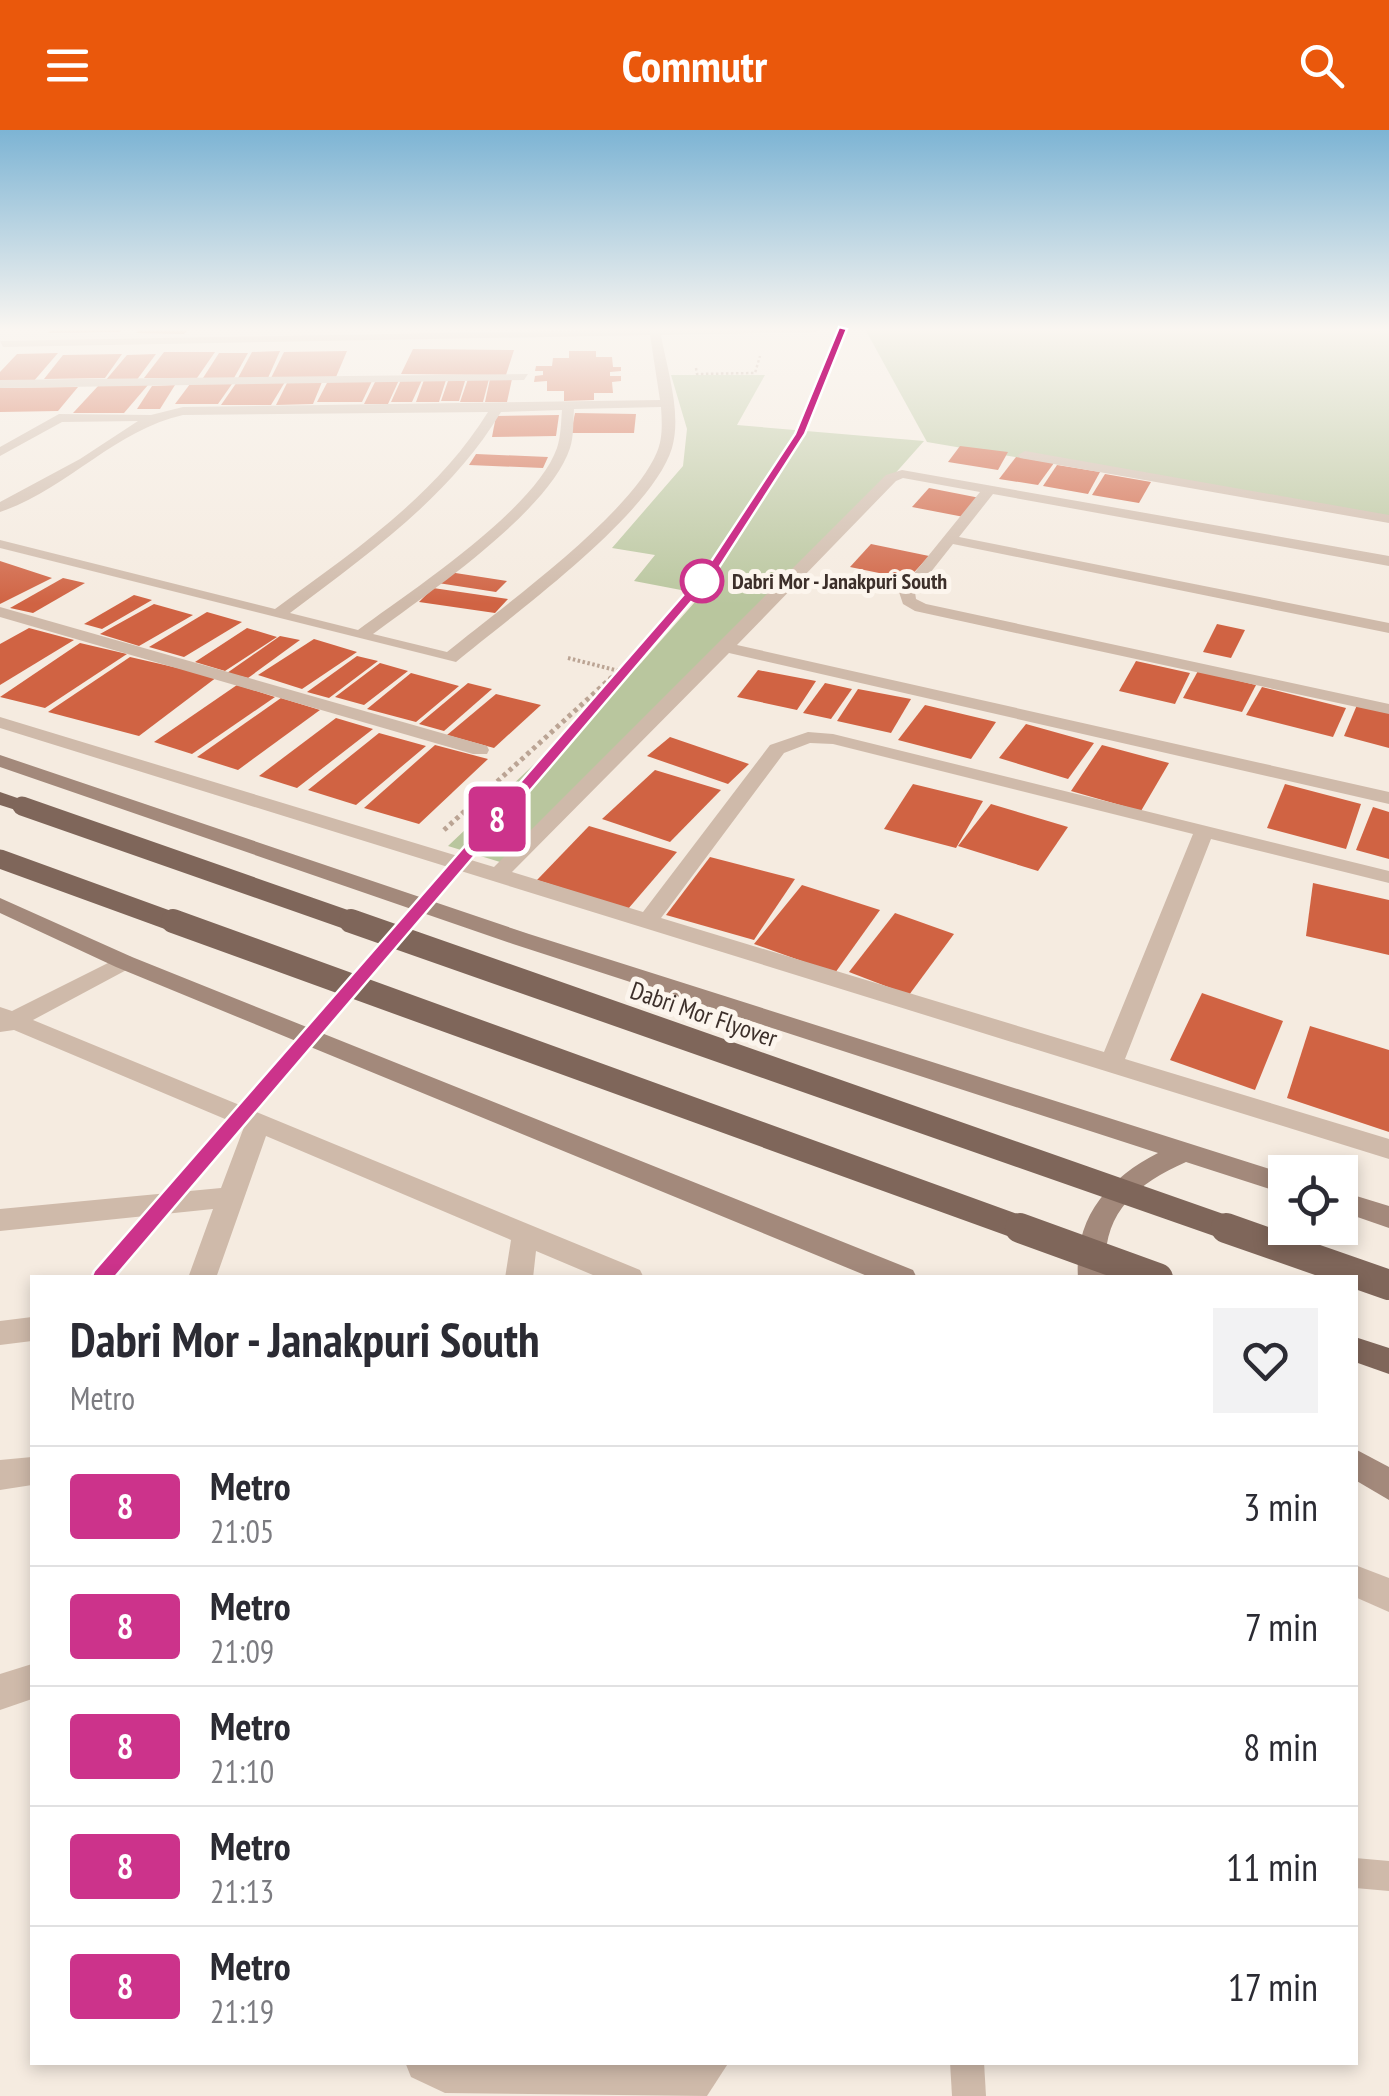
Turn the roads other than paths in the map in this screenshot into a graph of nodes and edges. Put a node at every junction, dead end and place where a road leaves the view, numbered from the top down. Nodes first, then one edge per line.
1 (54, 421) edge
2 (144, 421) edge
3 (490, 421) edge
4 (567, 421) edge
5 (669, 421) edge
6 (0, 452) edge
7 (1025, 455) dead end
8 (991, 488) junction
9 (0, 508) edge
10 (1389, 519) edge
11 (948, 539) junction
12 (3, 547) edge
13 (1389, 560) edge
14 (0, 612) edge
15 (278, 614) junction
16 (1389, 628) edge
17 (361, 635) junction
18 (725, 647) junction
19 (1389, 709) edge
20 (0, 722) edge
21 (480, 750) dead end
22 (0, 760) edge
23 (1389, 798) edge
24 (11, 802) edge
25 (1203, 833) junction
26 (0, 860) edge
27 (498, 875) junction
28 (1389, 877) edge
29 (0, 905) edge
30 (646, 921) junction
31 (124, 962) junction
32 (4, 1021) edge
33 (1111, 1064) junction
34 (258, 1122) junction
35 (1389, 1149) edge
36 (1184, 1152) junction
37 (1268, 1179) edge
38 (230, 1198) junction
39 (1358, 1207) edge
40 (1389, 1217) edge
41 (0, 1220) edge
42 (525, 1234) junction
43 (203, 1275) edge
44 (519, 1275) edge
45 (623, 1275) edge
46 (897, 1275) edge
47 (1092, 1275) edge
48 (1150, 1275) edge
49 (1358, 1275) edge
50 (1358, 1275) edge
51 (1389, 1286) edge
52 (30, 1330) edge
53 (0, 1333) edge
54 (1358, 1350) edge
55 (1389, 1361) edge
56 (1358, 1465) edge
57 (30, 1471) edge
58 (0, 1476) edge
59 (1389, 1485) edge
60 (1358, 1583) edge
61 (1389, 1595) edge
62 (30, 1683) edge
63 (0, 1692) edge
64 (1358, 1873) edge
65 (1389, 1876) edge
66 (432, 2065) edge
67 (706, 2065) edge
68 (967, 2065) edge
69 (969, 2096) edge

1 - 6 street
2 - 9 street
3 - 15 street
4 - 17 street
5 - 17 street
7 - 10 street
8 - 11 street
8 - 13 street
8 - 18 street
11 - 16 street
11 - 19 street
12 - 15 street
14 - 21 street
15 - 17 street
18 - 23 street
18 - 27 street
20 - 27 street
22 - 36 main road
24 - 49 main road, Dabri Mor Flyover, bridge
25 - 28 street
25 - 30 street
25 - 33 street
26 - 48 main road, bridge
27 - 30 street
29 - 31 main road
30 - 33 street
31 - 32 street
31 - 46 main road
32 - 34 street
33 - 35 street
34 - 38 street
34 - 42 street
36 - 37 main road
36 - 47 main road
38 - 41 street
38 - 43 street
39 - 40 main road
42 - 44 street
42 - 45 street
50 - 51 main road, Dabri Mor Flyover, bridge
52 - 53 street
54 - 55 main road
56 - 59 main road
57 - 58 street
60 - 61 street
62 - 63 street
64 - 65 lane
66 - 67 street
68 - 69 lane

